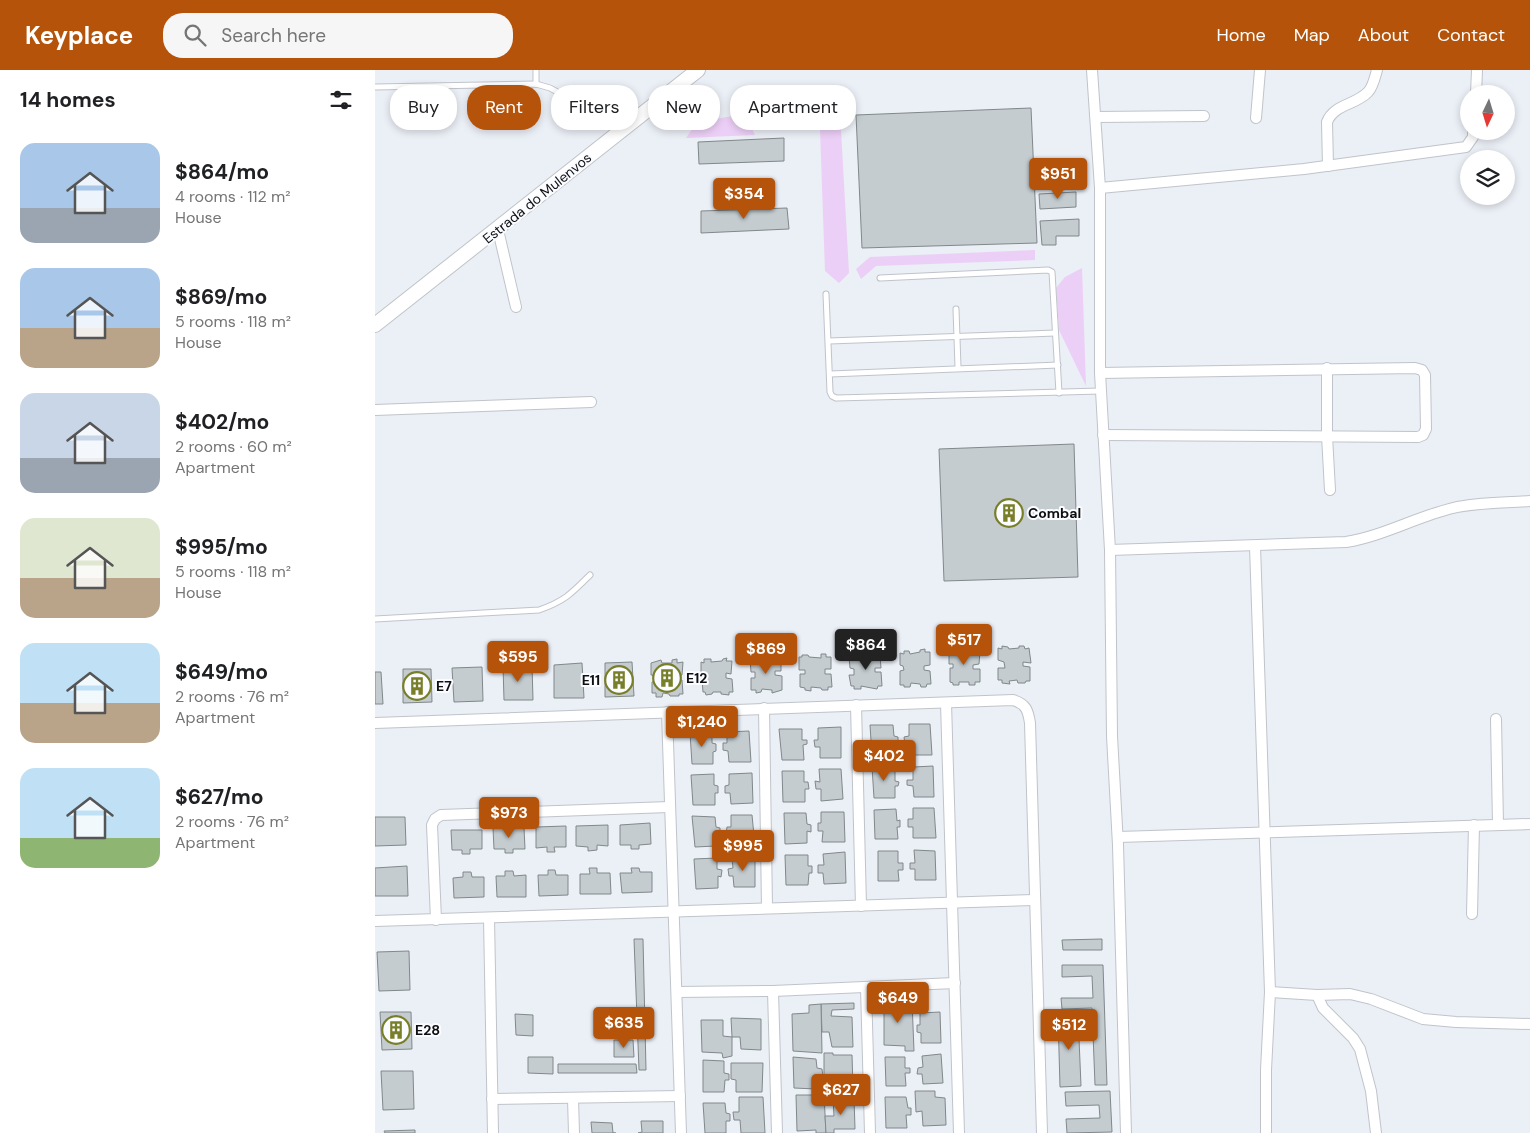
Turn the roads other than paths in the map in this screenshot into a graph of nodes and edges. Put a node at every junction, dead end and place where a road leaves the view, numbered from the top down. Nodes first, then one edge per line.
1 (536, 70) edge
2 (698, 70) edge
3 (1092, 70) edge
4 (1260, 70) edge
5 (1377, 70) edge
6 (1477, 70) edge
7 (536, 84) junction
8 (1476, 85) edge
9 (375, 87) edge
10 (551, 89) edge
11 (638, 116) edge
12 (1097, 116) junction
13 (1204, 116) dead end
14 (1256, 118) dead end
15 (621, 130) edge
16 (1471, 140) edge
17 (1327, 166) junction
18 (1100, 188) junction
19 (498, 230) junction
20 (880, 278) dead end
21 (826, 294) dead end
22 (1053, 304) junction
23 (1044, 305) dead end
24 (516, 306) dead end
25 (956, 309) junction
26 (837, 314) dead end
27 (827, 315) junction
28 (375, 325) edge
29 (1055, 333) junction
30 (957, 337) junction
31 (829, 341) junction
32 (1058, 365) junction
33 (958, 367) junction
34 (1327, 368) junction
35 (1100, 373) junction
36 (830, 374) junction
37 (1102, 391) junction
38 (1059, 393) junction
39 (591, 402) dead end
40 (375, 410) edge
41 (1103, 435) junction
42 (1327, 436) junction
43 (1329, 490) dead end
44 (1530, 501) edge
45 (1255, 546) junction
46 (1111, 550) junction
47 (590, 575) dead end
48 (375, 619) edge
49 (946, 703) junction
50 (856, 706) junction
51 (764, 708) junction
52 (667, 712) junction
53 (1496, 719) dead end
54 (375, 723) edge
55 (669, 807) junction
56 (1498, 824) junction
57 (1530, 824) edge
58 (1474, 825) junction
59 (1263, 832) junction
60 (1118, 837) junction
61 (1035, 900) junction
62 (952, 903) junction
63 (861, 906) junction
64 (767, 908) junction
65 (675, 912) junction
66 (1472, 914) dead end
67 (489, 918) junction
68 (436, 920) junction
69 (375, 921) edge
70 (955, 983) junction
71 (866, 987) junction
72 (773, 991) junction
73 (677, 992) junction
74 (1270, 992) junction
75 (1317, 995) junction
76 (1530, 1024) edge
77 (680, 1096) junction
78 (573, 1098) junction
79 (492, 1099) junction
80 (493, 1133) edge
81 (574, 1133) edge
82 (681, 1133) edge
83 (777, 1133) edge
84 (870, 1133) edge
85 (959, 1133) edge
86 (1042, 1133) edge
87 (1126, 1133) edge
88 (1266, 1133) edge
89 (1376, 1133) edge

1 - 7 lane
2 - 11 street, Estrada do Mulenvos
3 - 12 street
4 - 14 street
5 - 17 street
6 - 8 street
7 - 9 lane
7 - 10 lane
12 - 13 street
12 - 18 street
15 - 19 street, Estrada do Mulenvos
16 - 17 street
17 - 18 street
18 - 35 street
19 - 24 street
19 - 28 street, Estrada do Mulenvos
20 - 22 lane
21 - 27 lane
22 - 23 lane
22 - 29 lane
25 - 25 lane
25 - 30 lane
26 - 27 lane
27 - 31 lane
29 - 30 lane
29 - 32 lane
30 - 31 lane
30 - 33 lane
31 - 36 lane
32 - 33 lane
32 - 38 lane
33 - 36 lane
34 - 35 street
34 - 42 street
34 - 42 street
35 - 37 street
36 - 38 lane
37 - 38 lane
37 - 41 street
39 - 40 street
41 - 42 street
41 - 46 street
42 - 43 street
44 - 45 street
45 - 46 street
45 - 59 street
46 - 60 street
47 - 48 lane
49 - 50 street
49 - 61 street
49 - 62 street
50 - 51 street
50 - 63 street
51 - 52 street
51 - 64 street
52 - 54 street
52 - 55 street
53 - 56 street
55 - 65 street
55 - 68 street
56 - 57 street
56 - 58 street
58 - 59 street
58 - 66 street
59 - 60 street
59 - 74 street
60 - 87 street
61 - 62 street
61 - 86 street
62 - 63 street
62 - 70 street
63 - 64 street
64 - 65 street
65 - 67 street
65 - 73 street
67 - 68 street
67 - 79 street
68 - 69 street
70 - 71 street
70 - 85 street
71 - 72 street
71 - 84 street
72 - 73 street
72 - 83 street
73 - 77 street
74 - 75 street
74 - 88 street
75 - 76 street
75 - 89 street
77 - 78 street
77 - 82 street
78 - 79 street
78 - 81 street
79 - 80 street

